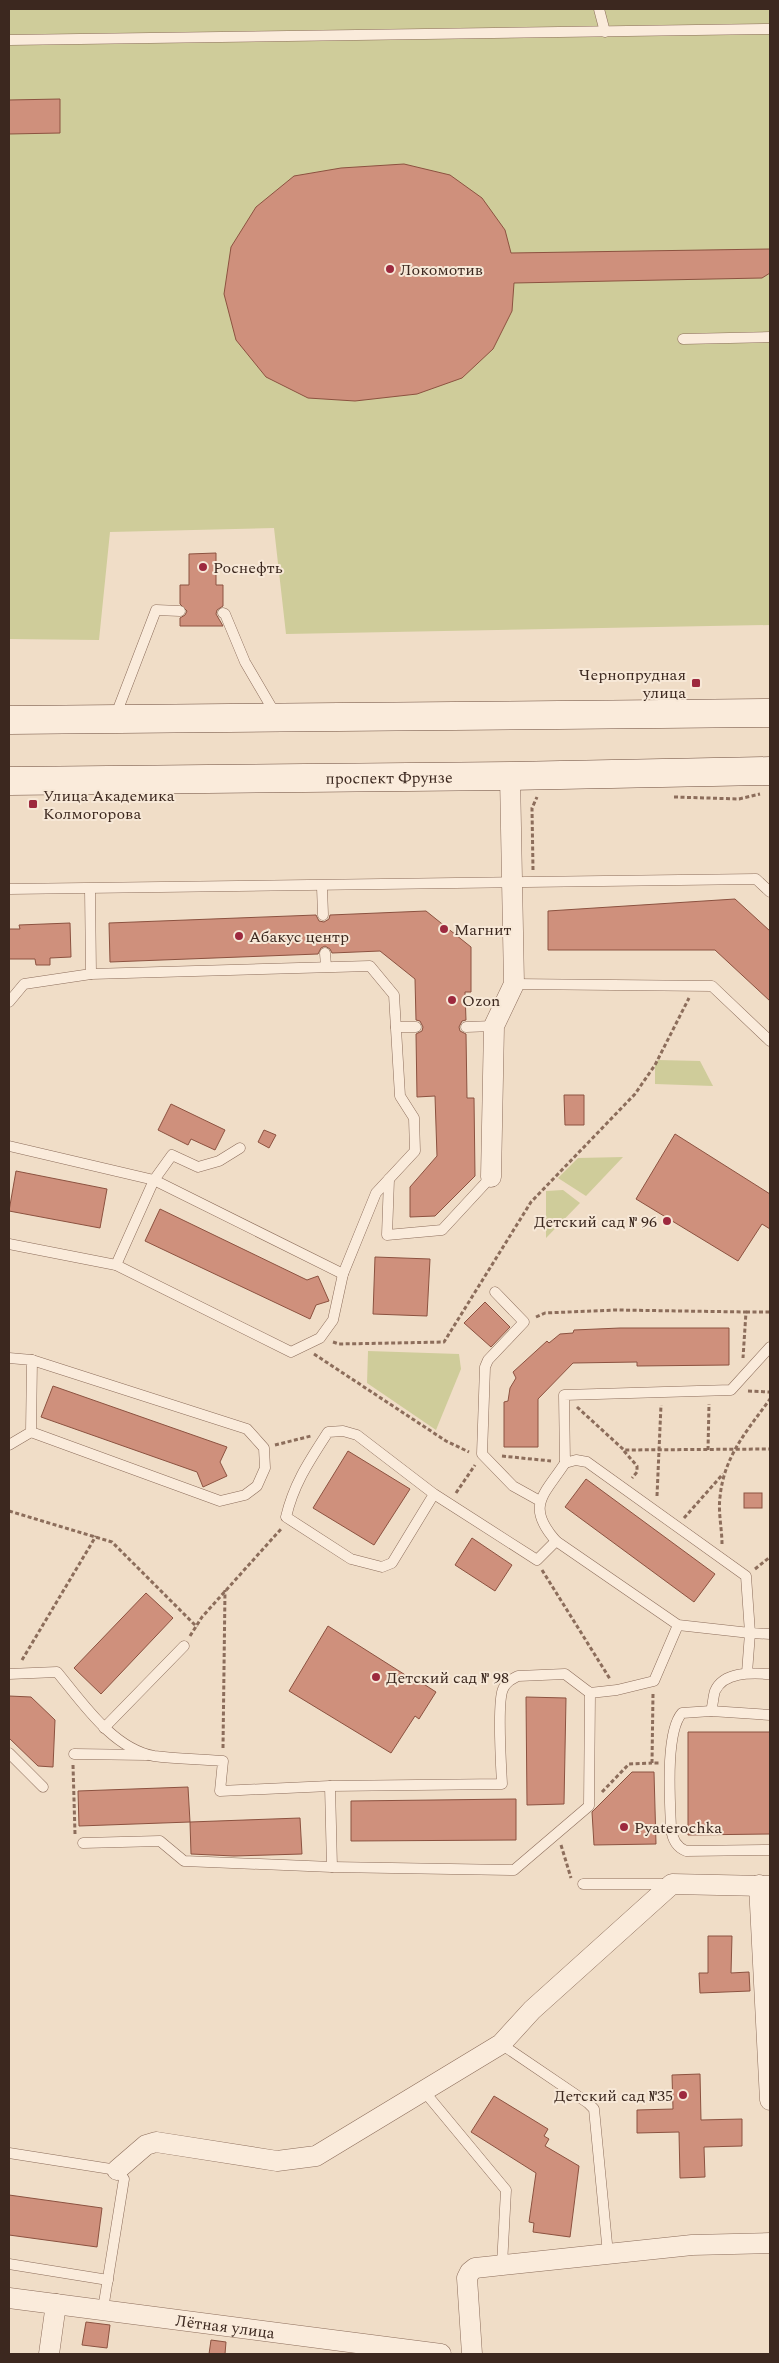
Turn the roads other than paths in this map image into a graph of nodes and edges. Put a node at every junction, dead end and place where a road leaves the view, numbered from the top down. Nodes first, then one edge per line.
1 (599, 9) edge
2 (770, 29) edge
3 (605, 32) junction
4 (9, 40) edge
5 (770, 337) edge
6 (683, 339) dead end
7 (180, 611) dead end
8 (223, 613) dead end
9 (770, 712) edge
10 (278, 718) junction
11 (9, 720) edge
12 (114, 720) junction
13 (510, 776) junction
14 (9, 781) edge
15 (770, 782) edge
16 (512, 883) junction
17 (322, 887) junction
18 (90, 888) junction
19 (9, 890) edge
20 (770, 892) edge
21 (323, 915) dead end
22 (326, 953) dead end
23 (326, 966) junction
24 (91, 974) junction
25 (514, 984) junction
26 (9, 1002) edge
27 (396, 1026) junction
28 (494, 1026) junction
29 (416, 1027) dead end
30 (466, 1027) dead end
31 (770, 1041) edge
32 (9, 1146) edge
33 (240, 1148) dead end
34 (491, 1178) joint
35 (389, 1179) junction
36 (154, 1180) junction
37 (9, 1244) edge
38 (116, 1265) junction
39 (343, 1274) junction
40 (495, 1292) dead end
41 (770, 1347) edge
42 (9, 1358) edge
43 (32, 1360) junction
44 (31, 1432) junction
45 (9, 1444) edge
46 (565, 1462) junction
47 (434, 1494) junction
48 (540, 1501) junction
49 (556, 1541) junction
50 (678, 1625) junction
51 (750, 1633) junction
52 (770, 1634) edge
53 (184, 1646) road end
54 (747, 1672) junction
55 (12, 1674) edge
56 (770, 1674) edge
57 (590, 1693) junction
58 (712, 1711) junction
59 (770, 1715) edge
60 (104, 1728) junction
61 (9, 1754) edge
62 (74, 1754) road end
63 (152, 1756) junction
64 (330, 1786) junction
65 (42, 1787) dead end
66 (82, 1843) road end
67 (770, 1850) edge
68 (332, 1866) junction
69 (582, 1884) road end
70 (672, 1884) junction
71 (764, 1885) edge
72 (501, 2044) junction
73 (423, 2090) junction
74 (770, 2100) edge
75 (9, 2153) edge
76 (117, 2170) junction
77 (770, 2243) edge
78 (608, 2254) junction
79 (9, 2264) edge
80 (502, 2265) junction
81 (108, 2280) junction
82 (9, 2298) edge
83 (56, 2304) junction
84 (104, 2309) junction
85 (50, 2354) edge
86 (441, 2354) edge
87 (472, 2354) edge

1 - 3 lane
2 - 3 lane
3 - 4 lane
5 - 6 lane
7 - 12 lane
8 - 10 lane
9 - 10 main road
10 - 12 main road
11 - 12 main road
13 - 14 main road, проспект Фрунзе
13 - 15 main road, проспект Фрунзе
13 - 16 street
16 - 17 lane
16 - 20 lane
16 - 25 street
17 - 18 lane
17 - 21 lane
18 - 19 lane
18 - 24 lane
22 - 23 lane
23 - 24 lane
23 - 27 lane
24 - 26 lane
25 - 28 street
25 - 31 lane
27 - 29 lane
27 - 35 lane
28 - 30 lane
28 - 34 street
32 - 36 lane
33 - 36 lane
34 - 35 lane
35 - 39 lane
36 - 38 lane
36 - 39 lane
37 - 38 lane
38 - 39 lane
40 - 48 lane
41 - 46 lane
42 - 43 lane
43 - 44 lane
43 - 44 lane
44 - 45 lane
46 - 48 lane
46 - 51 lane
47 - 47 lane
47 - 49 lane
48 - 49 lane
49 - 50 lane
50 - 51 lane
50 - 57 lane
51 - 52 lane
51 - 54 lane
53 - 60 lane
54 - 56 lane
54 - 58 lane
55 - 60 lane
57 - 64 lane
57 - 68 lane
58 - 59 lane
58 - 67 lane
60 - 63 lane
61 - 65 lane
62 - 63 lane
63 - 64 lane
64 - 68 lane
66 - 68 lane
69 - 70 lane
70 - 71 street
70 - 72 street
71 - 74 street
72 - 73 street
72 - 78 lane
73 - 76 street
73 - 80 lane
75 - 76 lane
76 - 81 lane
77 - 78 street
78 - 80 street
79 - 81 lane
80 - 87 street
81 - 84 lane
82 - 83 street, Лётная улица
83 - 84 street, Лётная улица
83 - 85 street
84 - 86 street, Лётная улица

